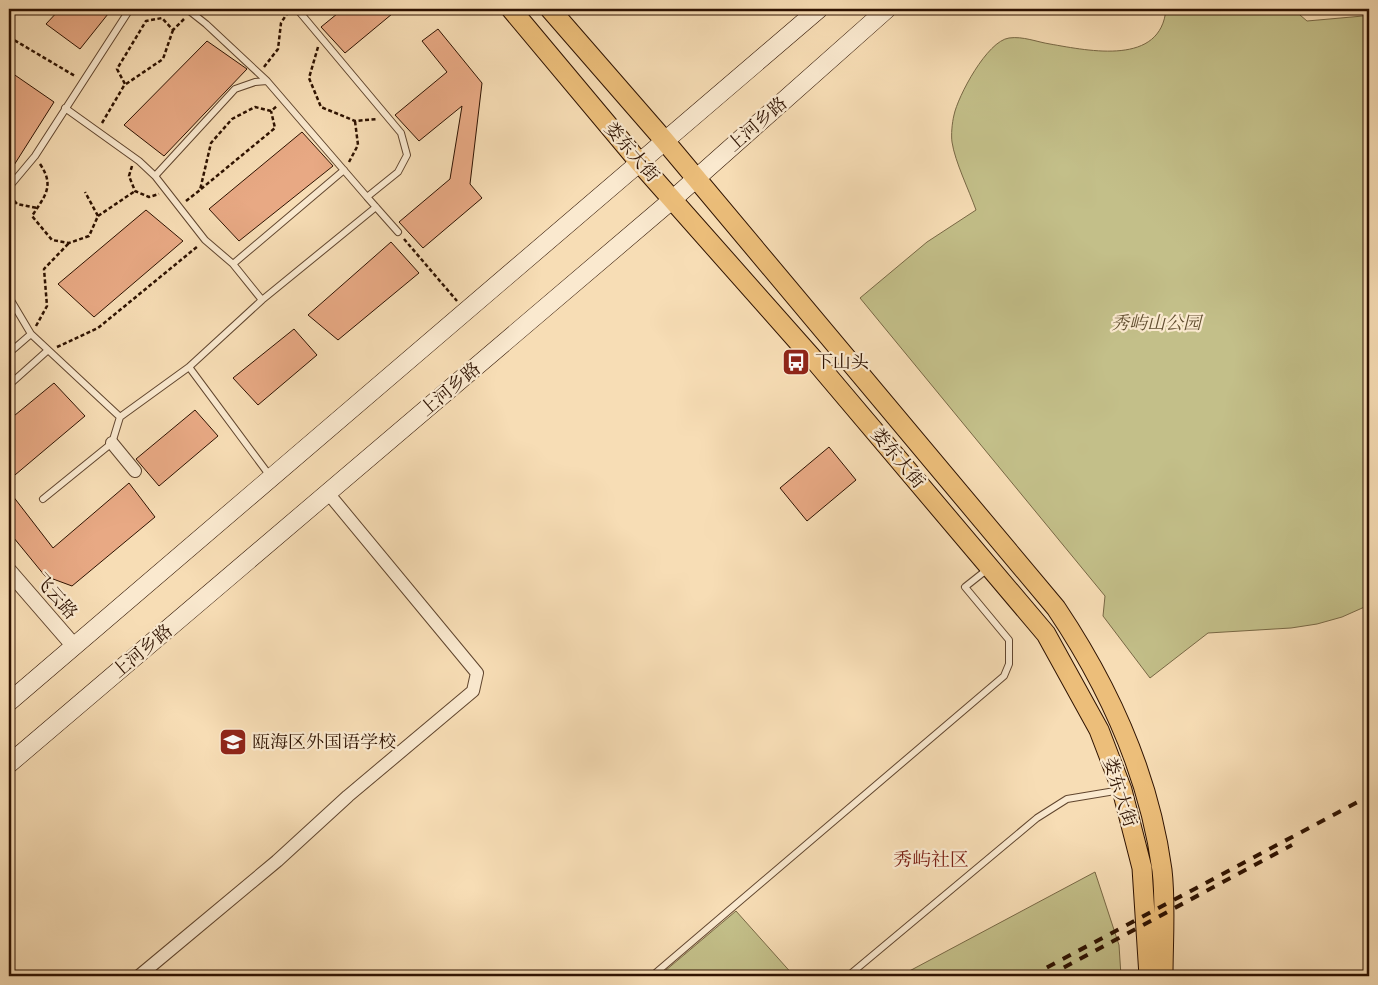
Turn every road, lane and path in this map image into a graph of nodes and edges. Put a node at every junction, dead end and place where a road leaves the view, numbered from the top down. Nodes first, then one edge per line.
1 (130, 9) edge
2 (290, 9) edge
3 (297, 9) edge
4 (511, 9) edge
5 (550, 9) edge
6 (819, 9) edge
7 (887, 9) edge
8 (189, 10) edge
9 (173, 30) junction
10 (9, 37) edge
11 (321, 37) junction
12 (259, 74) junction
13 (83, 80) junction
14 (267, 81) junction
15 (126, 84) junction
16 (283, 100) junction
17 (65, 108) junction
18 (271, 111) junction
19 (388, 118) junction
20 (355, 120) junction
21 (97, 131) junction
22 (664, 140) junction
23 (35, 156) junction
24 (134, 157) junction
25 (638, 162) junction
26 (344, 170) junction
27 (155, 176) junction
28 (695, 178) junction
29 (9, 187) edge
30 (200, 190) junction
31 (135, 191) junction
32 (85, 192) dead end
33 (168, 192) junction
34 (9, 194) edge
35 (367, 196) junction
36 (673, 199) junction
37 (179, 206) junction
38 (376, 207) junction
39 (37, 208) junction
40 (98, 216) junction
41 (398, 232) joint
42 (205, 240) junction
43 (69, 243) junction
44 (233, 264) junction
45 (9, 297) edge
46 (262, 300) junction
47 (465, 311) junction
48 (31, 334) junction
49 (47, 351) junction
50 (9, 353) edge
51 (189, 367) junction
52 (9, 385) edge
53 (120, 417) junction
54 (112, 443) junction
55 (135, 471) dead end
56 (271, 477) junction
57 (328, 493) junction
58 (43, 499) dead end
59 (990, 567) junction
60 (9, 571) edge
61 (74, 646) junction
62 (9, 702) edge
63 (9, 764) edge
64 (1122, 790) junction
65 (139, 976) edge
66 (652, 976) edge
67 (848, 976) edge
68 (1148, 976) edge
69 (1163, 976) edge

1 - 13 lane
2 - 12 path
3 - 11 lane
4 - 25 main road, 娄东大街
5 - 22 main road, 娄东大街
6 - 22 main road
7 - 28 main road, 上河乡路
8 - 9 path
8 - 12 lane
9 - 15 path
9 - 15 path
10 - 13 path
11 - 19 lane
11 - 20 path
12 - 14 lane
13 - 17 lane
14 - 16 lane
14 - 27 lane
15 - 21 path
16 - 18 path
16 - 26 lane
17 - 21 lane
17 - 23 lane
18 - 30 path
18 - 30 path
19 - 20 path
19 - 35 lane
20 - 26 path
21 - 24 lane
22 - 25 main road
22 - 28 main road, 娄东大街
23 - 29 lane
23 - 39 path
24 - 27 lane
24 - 31 path
25 - 36 main road, 娄东大街
25 - 47 main road
26 - 35 lane
26 - 44 lane
27 - 33 lane
28 - 36 main road, 上河乡路
28 - 69 main road, 娄东大街
30 - 37 path
31 - 33 path
31 - 40 path
32 - 40 path
33 - 37 lane
34 - 39 path
35 - 38 lane
36 - 57 main road, 上河乡路
36 - 59 main road, 娄东大街
37 - 42 lane
38 - 41 lane
38 - 46 lane
39 - 43 path
40 - 43 path
41 - 47 path
42 - 44 lane
42 - 49 path
43 - 48 path
44 - 46 lane
45 - 48 lane
46 - 51 lane
47 - 56 main road
48 - 49 lane
48 - 50 lane
49 - 52 lane
49 - 53 lane
51 - 53 lane
51 - 56 lane
53 - 54 lane
54 - 55 street
54 - 58 lane
56 - 61 main road
57 - 63 main road, 上河乡路
57 - 65 street
59 - 64 main road, 娄东大街
59 - 66 lane
60 - 61 street, 飞云路
61 - 62 main road
64 - 67 lane
64 - 68 main road, 娄东大街

